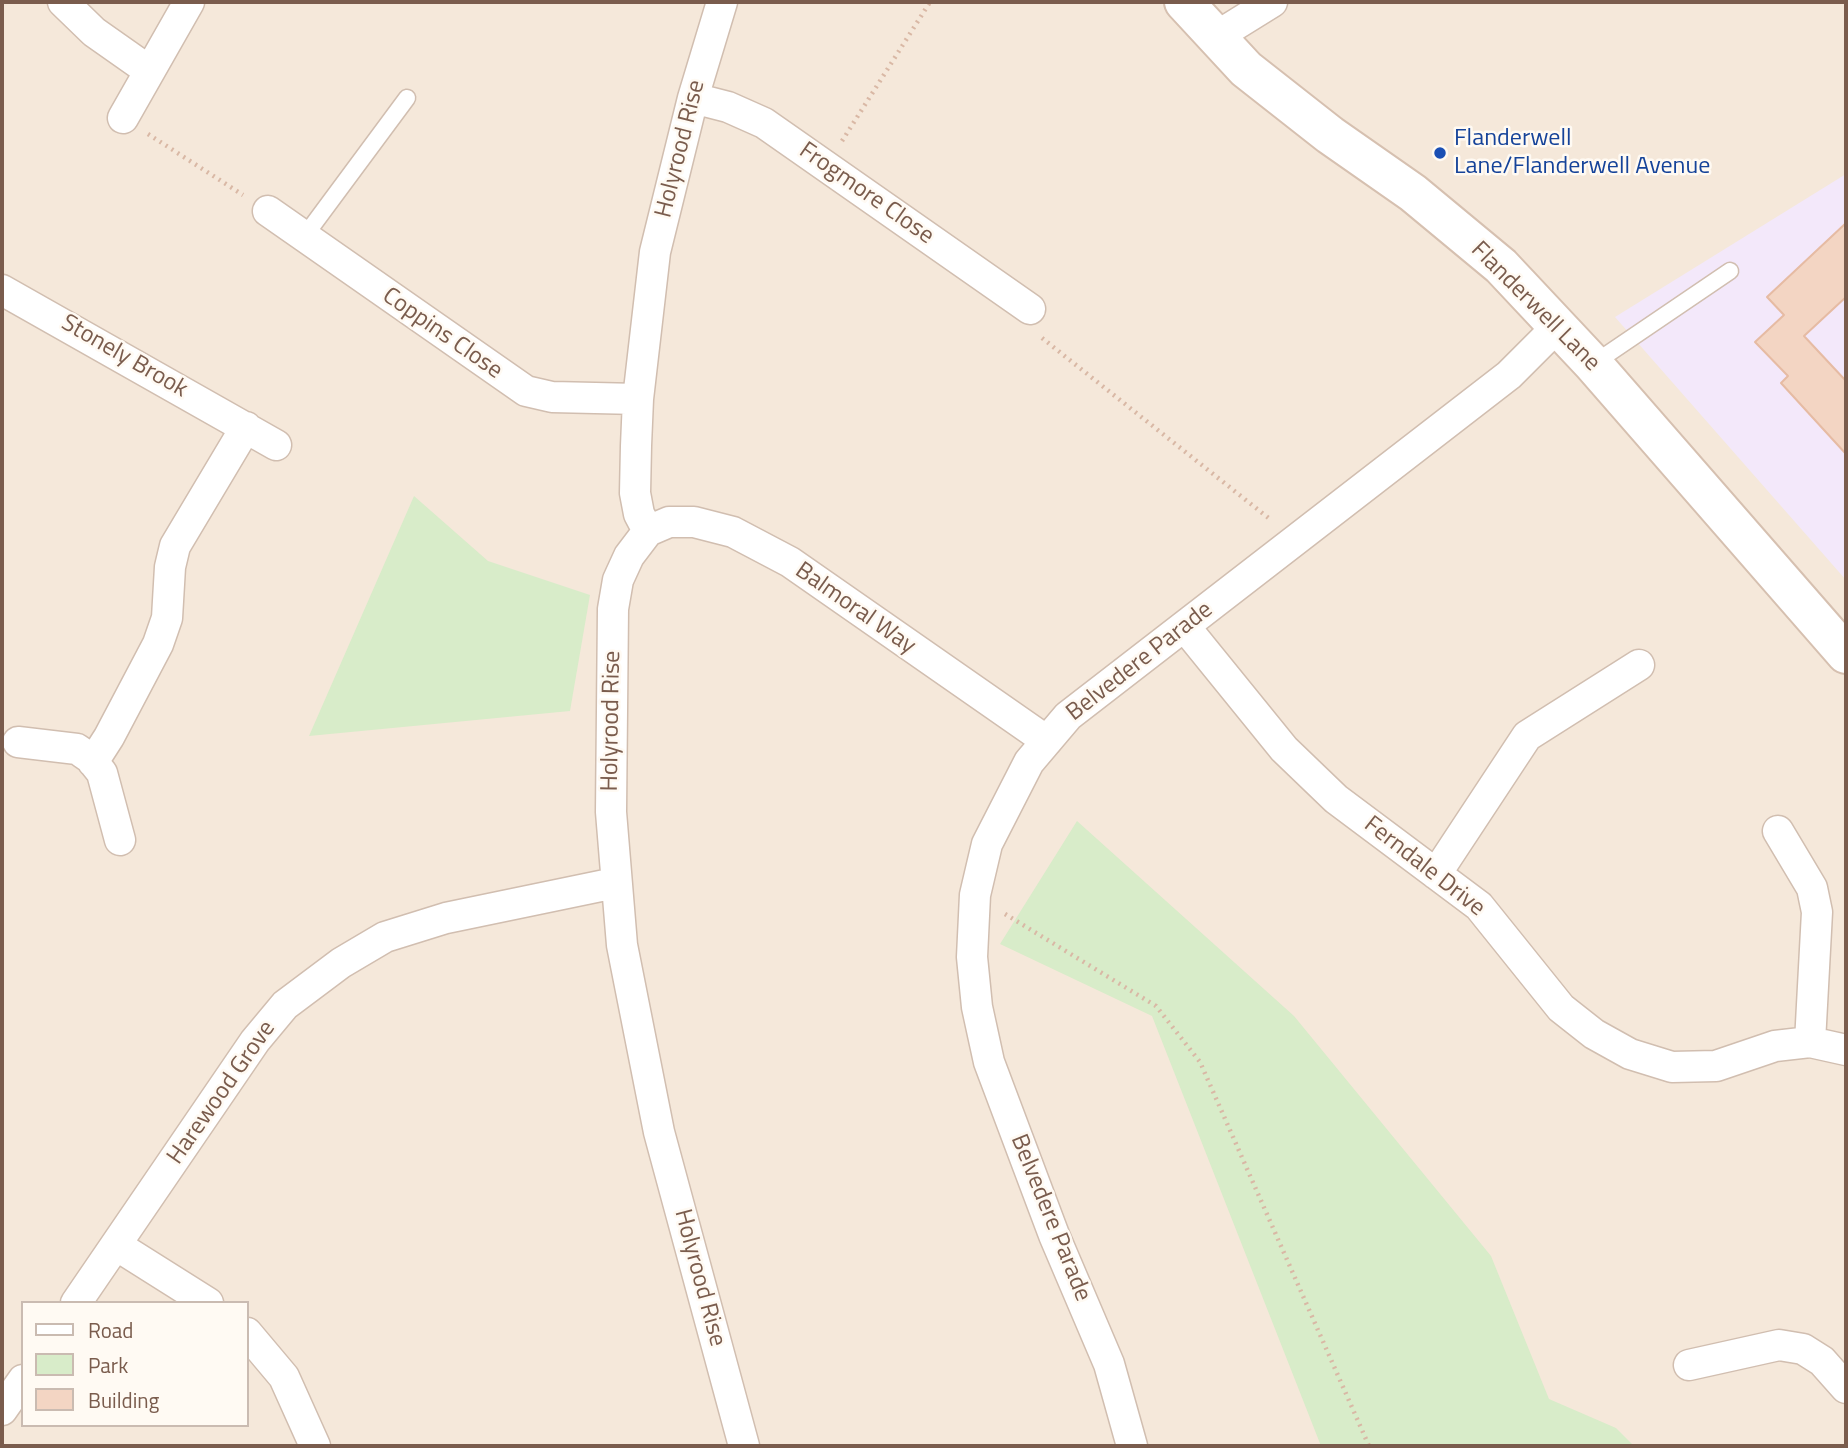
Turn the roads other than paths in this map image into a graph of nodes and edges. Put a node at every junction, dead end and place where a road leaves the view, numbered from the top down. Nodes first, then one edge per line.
1 (63, 2) edge
2 (189, 2) edge
3 (722, 2) edge
4 (1184, 2) edge
5 (1272, 2) edge
6 (1214, 37) junction
7 (148, 70) junction
8 (407, 98) dead end
9 (693, 98) junction
10 (123, 118) road end
11 (268, 211) road end
12 (304, 237) junction
13 (1730, 271) dead end
14 (2, 290) edge
15 (1030, 309) road end
16 (1558, 326) junction
17 (1593, 364) junction
18 (638, 399) junction
19 (246, 427) junction
20 (276, 445) dead end
21 (648, 531) junction
22 (1185, 627) junction
23 (1846, 654) edge
24 (1639, 665) dead end
25 (1047, 741) junction
26 (18, 742) dead end
27 (93, 762) junction
28 (1778, 831) dead end
29 (120, 839) dead end
30 (1436, 874) junction
31 (615, 883) junction
32 (1810, 1042) junction
33 (1846, 1050) edge
34 (116, 1245) junction
35 (77, 1301) edge
36 (205, 1301) edge
37 (248, 1334) edge
38 (1689, 1365) dead end
39 (21, 1383) edge
40 (1846, 1388) edge
41 (2, 1410) edge
42 (315, 1446) edge
43 (744, 1446) edge
44 (1132, 1446) edge

1 - 7 street
2 - 7 street
3 - 9 street, Holyrood Rise
4 - 6 street, Flanderwell Lane
5 - 6 street
6 - 16 street, Flanderwell Lane
7 - 10 street
8 - 12 lane
9 - 15 street, Frogmore Close
9 - 18 street, Holyrood Rise
11 - 12 street, Coppins Close
12 - 18 street, Coppins Close
13 - 17 lane
14 - 19 street, Stonely Brook
16 - 17 street, Flanderwell Lane
16 - 22 street, Belvedere Parade
17 - 23 street, Flanderwell Lane
18 - 21 street, Holyrood Rise
19 - 20 street, Stonely Brook
19 - 27 street
21 - 25 street, Balmoral Way
21 - 31 street, Holyrood Rise
22 - 25 street, Belvedere Parade
22 - 30 street, Ferndale Drive
24 - 30 street
25 - 44 street, Belvedere Parade
26 - 27 street
27 - 29 street
28 - 32 street
30 - 32 street, Ferndale Drive
31 - 34 street, Harewood Grove
31 - 43 street, Holyrood Rise
32 - 33 street, Ferndale Drive
34 - 35 street, Harewood Grove
34 - 36 street
37 - 42 street
38 - 40 street
39 - 41 street

